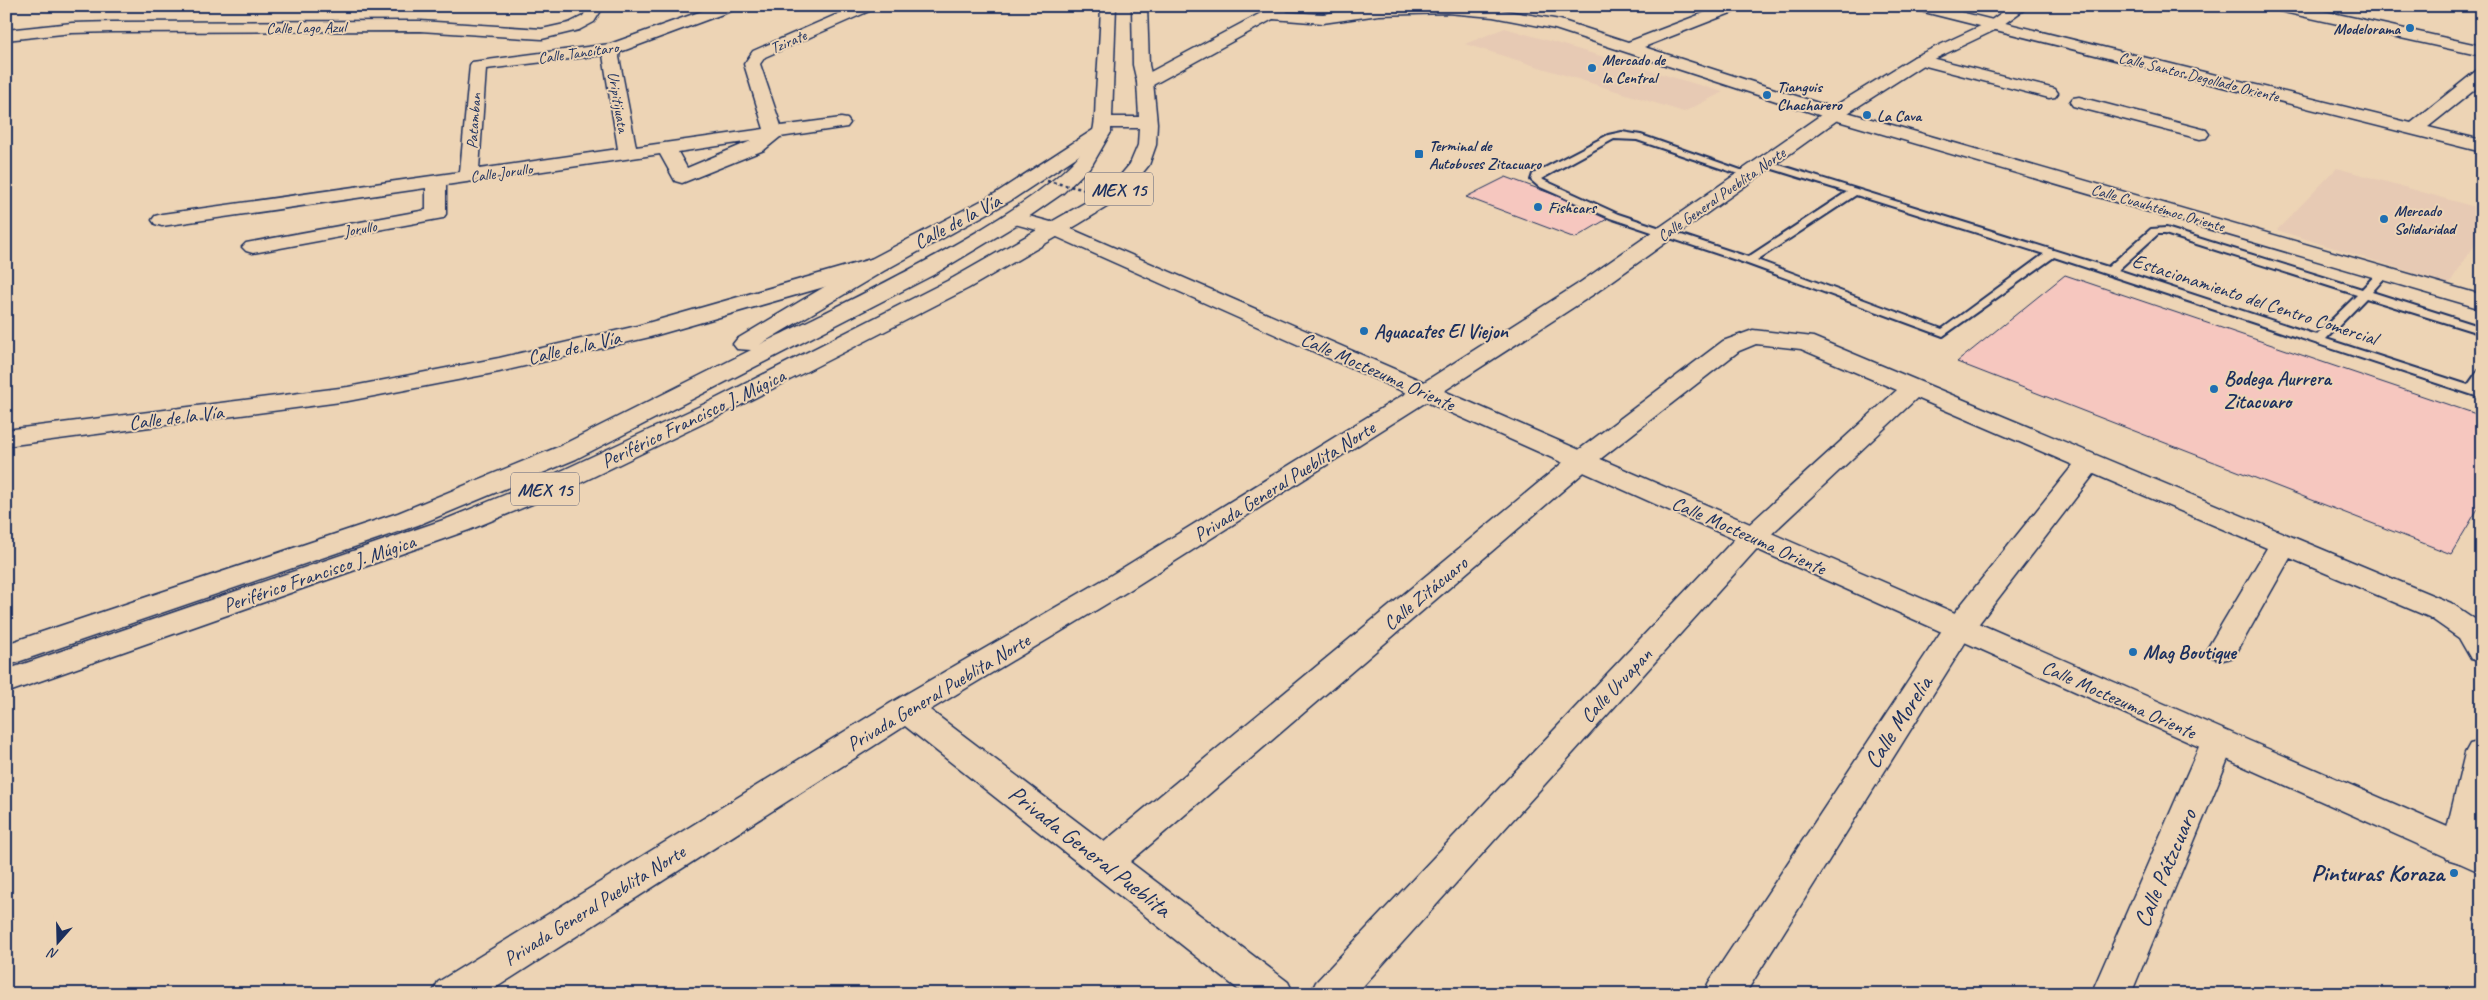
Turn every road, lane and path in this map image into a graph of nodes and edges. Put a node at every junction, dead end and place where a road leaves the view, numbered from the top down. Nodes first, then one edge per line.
1 (731, 6) edge
2 (1109, 6) edge
3 (1139, 6) edge
4 (1303, 6) edge
5 (1545, 6) edge
6 (1736, 6) edge
7 (1916, 6) edge
8 (2022, 6) edge
9 (2279, 6) edge
10 (594, 7) edge
11 (868, 7) edge
12 (1280, 10) edge
13 (281, 13) dead end
14 (1992, 26) junction
15 (274, 28) junction
16 (6, 35) edge
17 (1594, 36) junction
18 (1626, 48) junction
19 (613, 49) junction
20 (2482, 51) edge
21 (1920, 60) junction
22 (478, 65) joint
23 (2482, 75) edge
24 (1145, 82) junction
25 (1834, 114) junction
26 (1148, 123) junction
27 (840, 124) dead end
28 (1103, 127) junction
29 (2414, 129) junction
30 (774, 132) junction
31 (2200, 134) dead end
32 (2482, 146) edge
33 (668, 149) junction
34 (628, 154) junction
35 (1758, 169) junction
36 (469, 176) junction
37 (436, 181) junction
38 (1047, 181) dead end
39 (1854, 191) junction
40 (1148, 204) dead end
41 (243, 209) junction
42 (1014, 218) junction
43 (162, 220) dead end
44 (1055, 229) junction
45 (1664, 234) junction
46 (2052, 253) junction
47 (1749, 261) junction
48 (879, 264) junction
49 (2110, 271) junction
50 (2384, 272) junction
51 (2364, 294) junction
52 (2482, 302) edge
53 (2482, 331) edge
54 (2318, 340) junction
55 (2482, 374) edge
56 (698, 387) junction
57 (1914, 388) junction
58 (1425, 392) junction
59 (2476, 393) edge
60 (6, 438) edge
61 (1581, 461) junction
62 (2089, 462) junction
63 (1753, 536) junction
64 (2282, 544) junction
65 (1959, 628) junction
66 (2476, 641) edge
67 (2222, 649) dead end
68 (6, 655) edge
69 (6, 682) edge
70 (906, 709) junction
71 (2218, 742) junction
72 (2482, 753) edge
73 (2471, 854) edge
74 (1105, 862) junction
75 (452, 994) edge
76 (1274, 994) edge
77 (1330, 994) edge
78 (1723, 994) edge
79 (2111, 994) edge

1 - 19 street, Calle Tancítaro
2 - 28 street, Periférico Francisco J. Múgica / MEX 15
3 - 24 street, Periférico Francisco J. Múgica / MEX 15
4 - 12 street
5 - 17 street
6 - 18 street
7 - 14 street, Calle Santos Degollado Oriente
8 - 14 street, Calle General Pueblita Norte
9 - 20 street
10 - 15 street, Calle Lago Azul
11 - 30 street, Tzirate
12 - 17 street
12 - 24 street
13 - 15 street
14 - 21 street, Calle General Pueblita Norte
14 - 29 street, Calle Santos Degollado Oriente
15 - 16 street, Calle Lago Azul
17 - 18 street, Calle Cuauhtémoc Oriente
18 - 25 street, Calle Cuauhtémoc Oriente
19 - 22 street, Calle Tancítaro
19 - 34 street, Uripitijuata
21 - 25 street, Calle General Pueblita Norte
21 - 31 street
22 - 36 street, Patamban
23 - 29 street
24 - 26 street, Periférico Francisco J. Múgica / MEX 15
25 - 35 street, Calle General Pueblita Norte
25 - 50 street, Calle Cuauhtémoc Oriente
26 - 28 street
26 - 44 street, Periférico Francisco J. Múgica / MEX 15
27 - 30 street, Calle Jorullo
28 - 42 street, Periférico Francisco J. Múgica / MEX 15
28 - 48 street, Calle de la Vía
29 - 32 street, Calle Santos Degollado Oriente
30 - 33 street, Calle Jorullo
30 - 33 street
33 - 34 street, Calle Jorullo
34 - 36 street, Calle Jorullo
35 - 39 lane
35 - 45 street, Calle General Pueblita Norte
35 - 45 lane
36 - 37 street, Calle Jorullo
37 - 41 street, Calle Jorullo
37 - 41 street, Jorullo
38 - 40 path, bridge
39 - 46 lane
39 - 47 lane
41 - 43 street, Calle Jorullo
42 - 44 street, Calle Moctezuma Oriente
42 - 56 street, Periférico Francisco J. Múgica / MEX 15
44 - 58 street, Calle Moctezuma Oriente
44 - 69 street, Periférico Francisco J. Múgica / MEX 15
45 - 47 lane
45 - 58 street, Calle General Pueblita Norte
46 - 47 lane
46 - 49 lane
48 - 56 street
48 - 60 street, Calle de la Vía
49 - 51 lane, Estacionamiento del Centro Comercial
49 - 54 lane, Estacionamiento del Centro Comercial
50 - 51 lane, Estacionamiento del Centro Comercial
50 - 52 street, Calle Cuauhtémoc Oriente
51 - 53 lane
51 - 54 lane
54 - 59 lane, Estacionamiento del Centro Comercial
55 - 59 lane
56 - 68 street, Periférico Francisco J. Múgica / MEX 15
57 - 61 street, Calle Zitácuaro
57 - 62 street
57 - 63 street, Calle Uruapan
58 - 61 street, Calle Moctezuma Oriente
58 - 70 street, Privada General Pueblita Norte
61 - 63 street, Calle Moctezuma Oriente
61 - 74 street, Calle Zitácuaro
62 - 64 street
62 - 65 street, Calle Morelia
63 - 65 street, Calle Moctezuma Oriente
63 - 77 street, Calle Uruapan
64 - 66 street
64 - 67 street
65 - 71 street, Calle Moctezuma Oriente
65 - 78 street, Calle Morelia
70 - 74 street, Privada General Pueblita
70 - 75 street, Privada General Pueblita Norte
71 - 73 street, Calle Moctezuma Oriente
71 - 79 street, Calle Pátzcuaro
72 - 73 street
74 - 76 street, Privada General Pueblita

